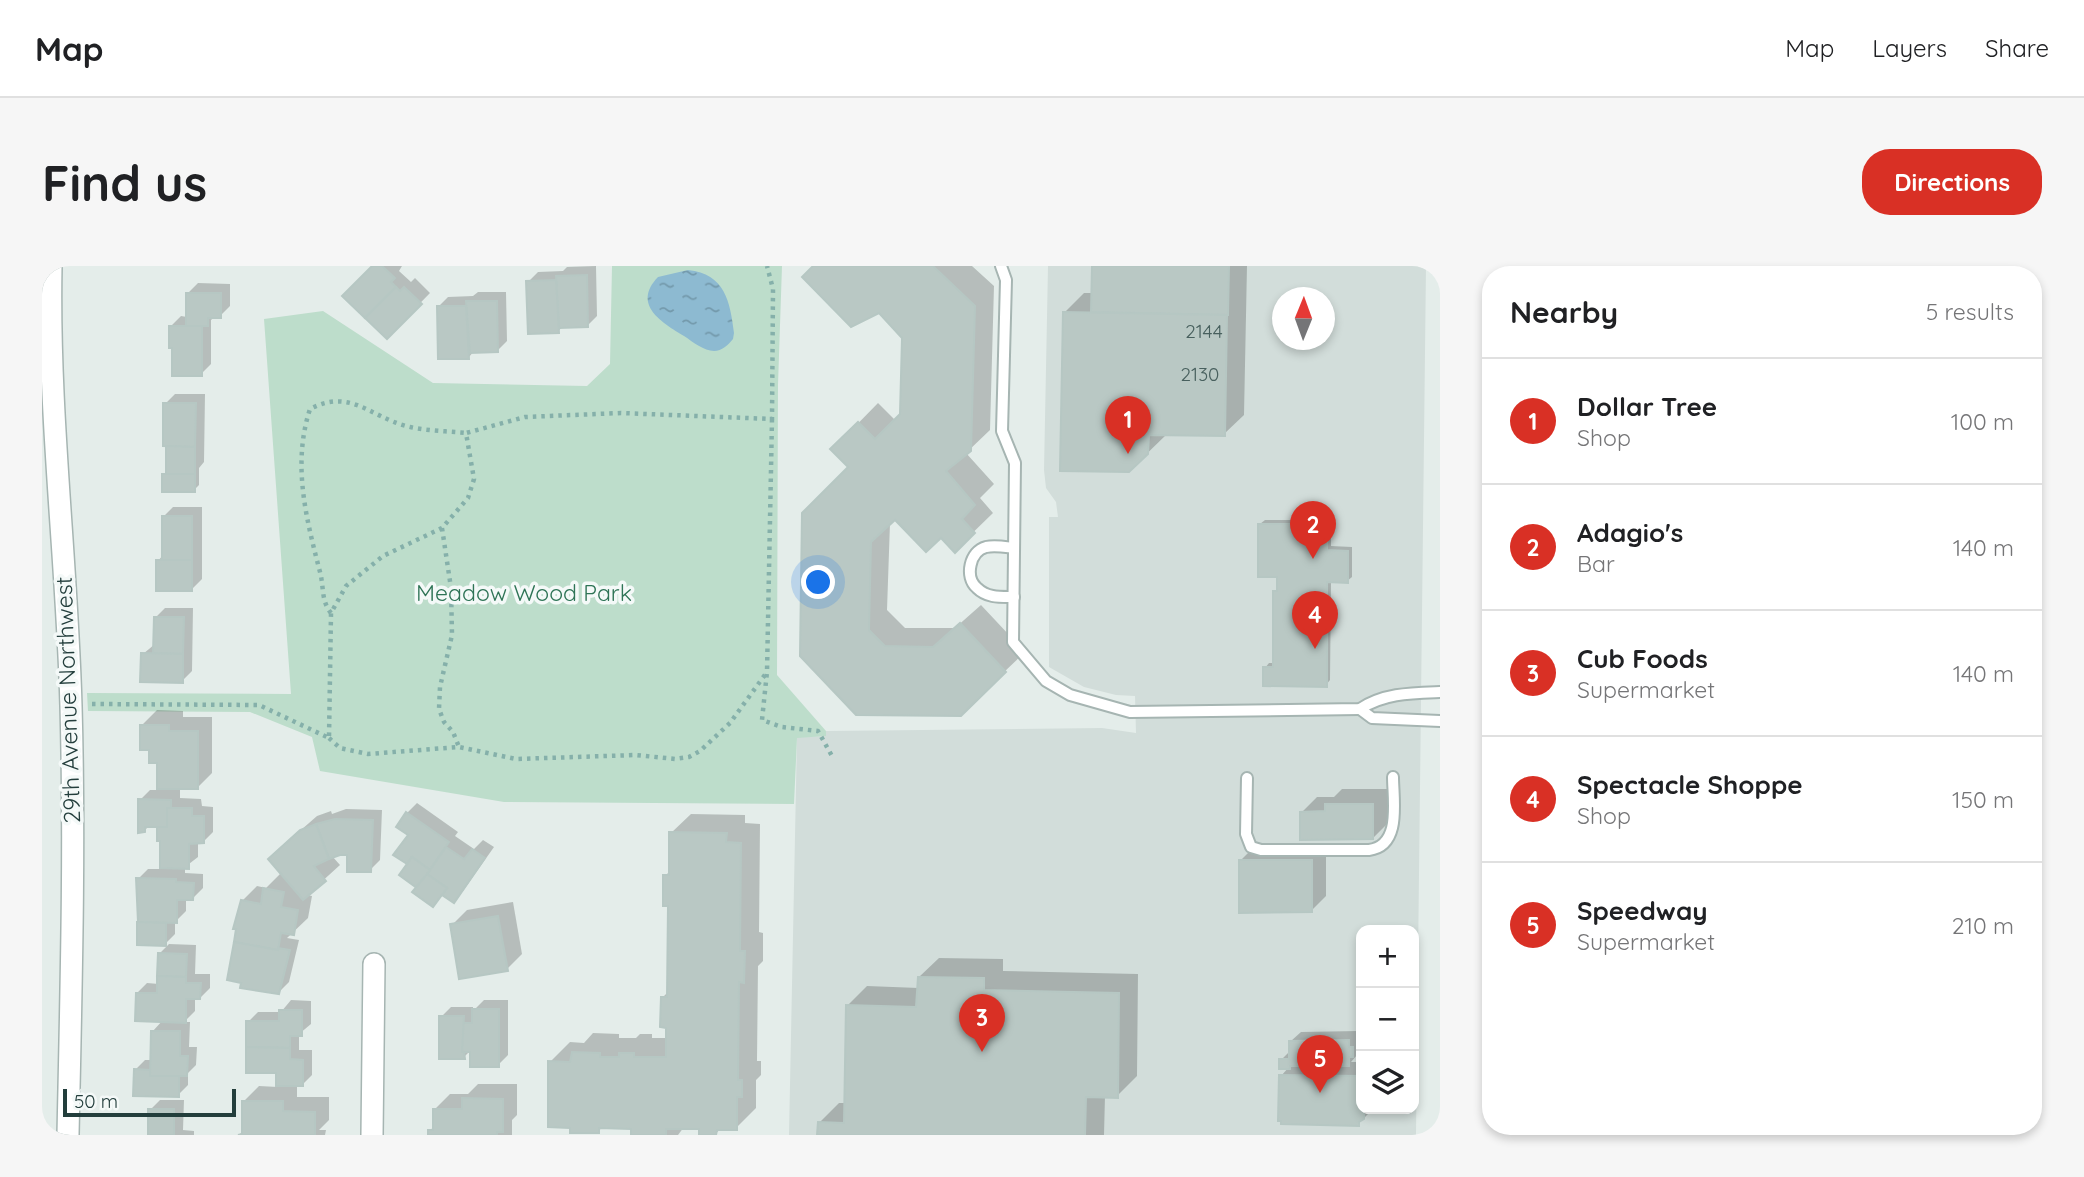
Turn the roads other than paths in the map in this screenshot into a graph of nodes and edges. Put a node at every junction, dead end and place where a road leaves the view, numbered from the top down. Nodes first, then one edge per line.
1 (1000, 266) edge
2 (48, 274) edge
3 (1014, 548) junction
4 (1014, 597) junction
5 (1440, 692) edge
6 (1360, 709) junction
7 (1440, 720) edge
8 (1393, 777) dead end
9 (1247, 779) dead end
10 (374, 964) dead end
11 (68, 1135) edge
12 (372, 1135) edge

1 - 3 lane
2 - 11 street, 29th Avenue Northwest
3 - 4 lane
3 - 4 lane
4 - 6 lane
5 - 6 lane
6 - 7 lane
8 - 9 lane
10 - 12 street

